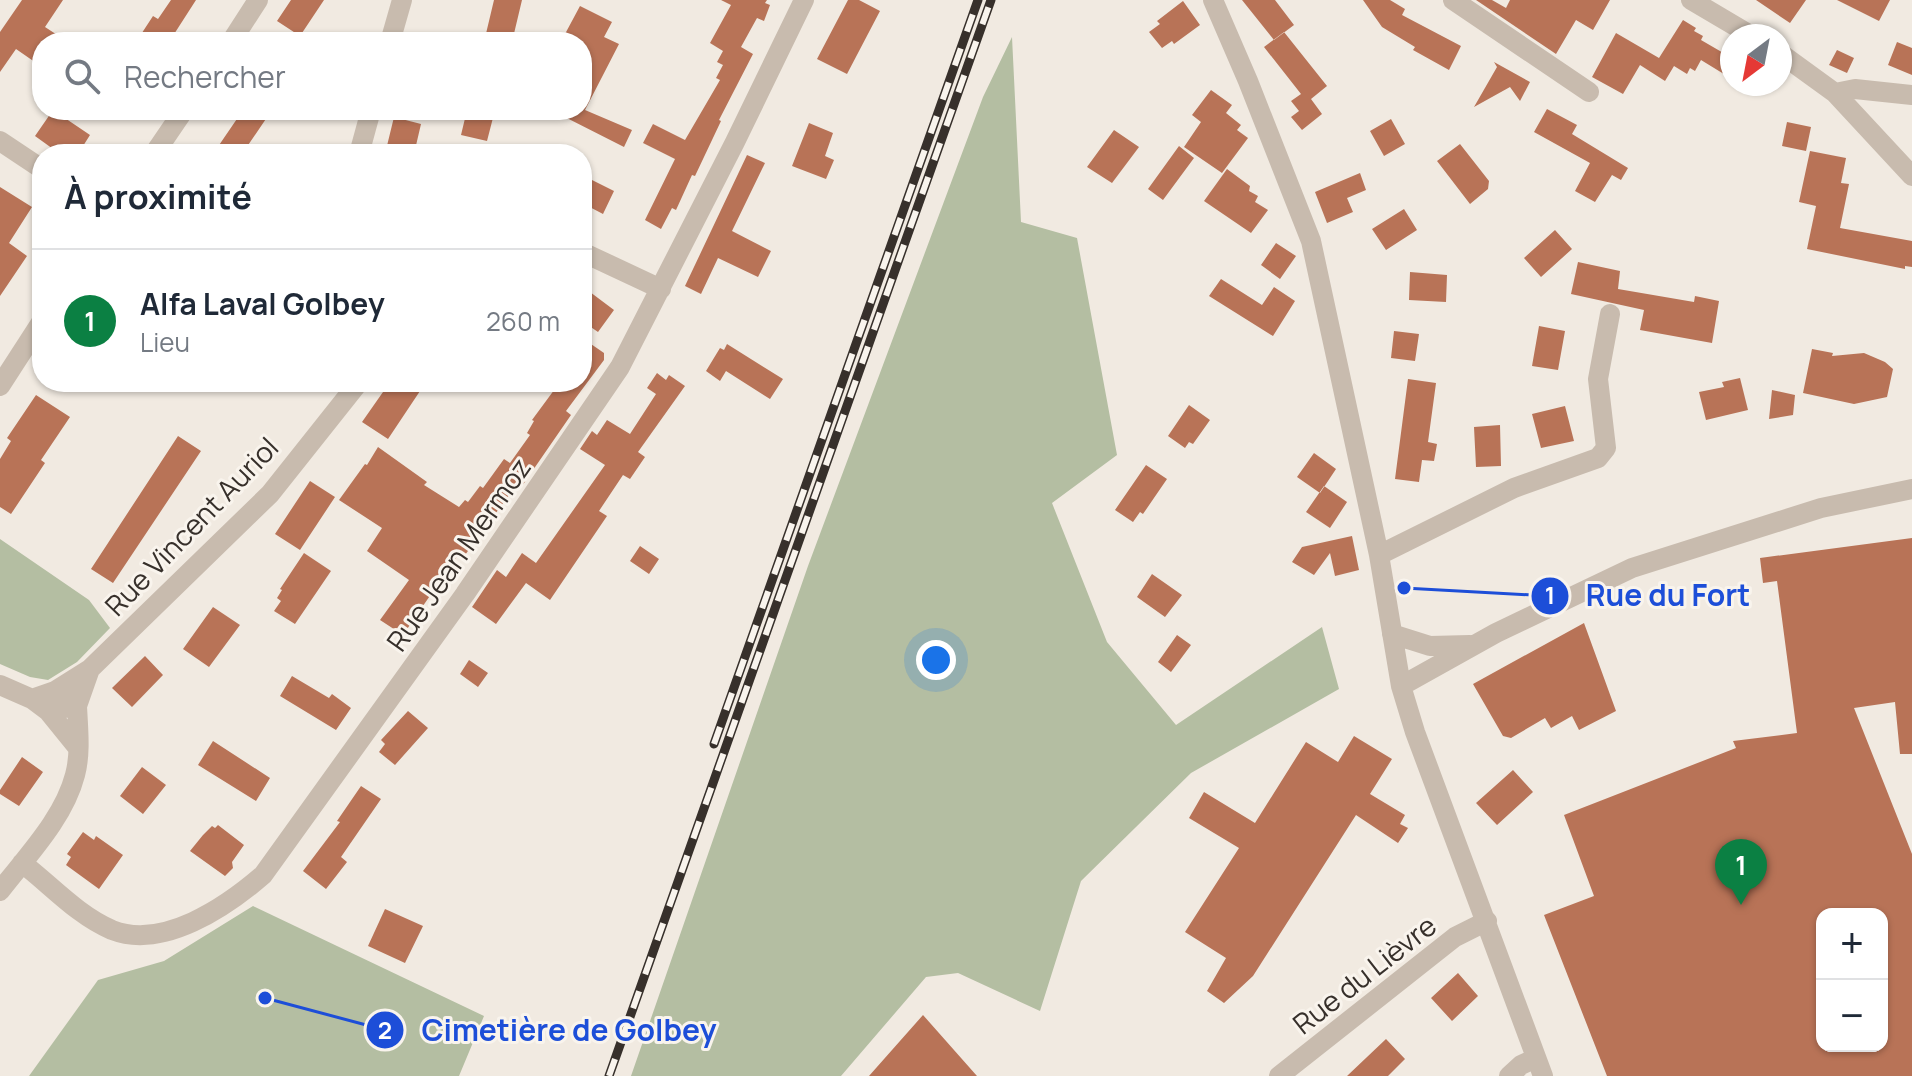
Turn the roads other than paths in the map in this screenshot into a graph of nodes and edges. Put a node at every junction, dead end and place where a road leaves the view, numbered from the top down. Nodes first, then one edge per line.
1 (258, 0) edge
2 (402, 0) edge
3 (804, 0) edge
4 (1213, 0) edge
5 (1453, 0) edge
6 (1691, 0) edge
7 (1732, 24) edge
8 (237, 32) edge
9 (392, 32) edge
10 (1792, 62) edge
11 (1589, 92) dead end
12 (1835, 93) junction
13 (1912, 95) edge
14 (177, 120) edge
15 (368, 120) edge
16 (0, 141) edge
17 (161, 144) edge
18 (362, 144) edge
19 (32, 162) edge
20 (1912, 176) edge
21 (592, 257) edge
22 (661, 289) junction
23 (1610, 314) dead end
24 (32, 340) edge
25 (0, 386) edge
26 (351, 392) edge
27 (1912, 489) edge
28 (1379, 555) junction
29 (1392, 634) junction
30 (1474, 645) junction
31 (90, 669) junction
32 (0, 685) edge
33 (1401, 686) junction
34 (55, 691) junction
35 (40, 705) junction
36 (77, 706) junction
37 (78, 748) junction
38 (22, 863) junction
39 (0, 891) edge
40 (1487, 921) junction
41 (1540, 1067) edge
42 (1279, 1076) edge
43 (1509, 1076) edge

1 - 8 street
2 - 9 street
3 - 22 street, Rue Jean Mermoz
4 - 28 street
5 - 11 street
6 - 7 street
10 - 12 street
12 - 13 street
12 - 20 street
14 - 17 street
15 - 18 street
16 - 19 street
21 - 22 street
22 - 38 street, Rue Jean Mermoz
23 - 28 street
24 - 25 street
26 - 31 street, Rue Vincent Auriol
27 - 30 street
28 - 29 street
29 - 30 street
29 - 33 street
30 - 33 street
31 - 34 street, Rue Vincent Auriol
31 - 36 street, Rue Vincent Auriol
32 - 35 street
33 - 40 street
34 - 35 street, Rue Vincent Auriol
34 - 36 street
35 - 36 street
35 - 37 street
36 - 37 street, Rue Vincent Auriol
37 - 38 street, Rue Vincent Auriol
38 - 39 street, Rue Vincent Auriol
40 - 41 street
40 - 42 street, Rue du Lièvre
41 - 43 street

